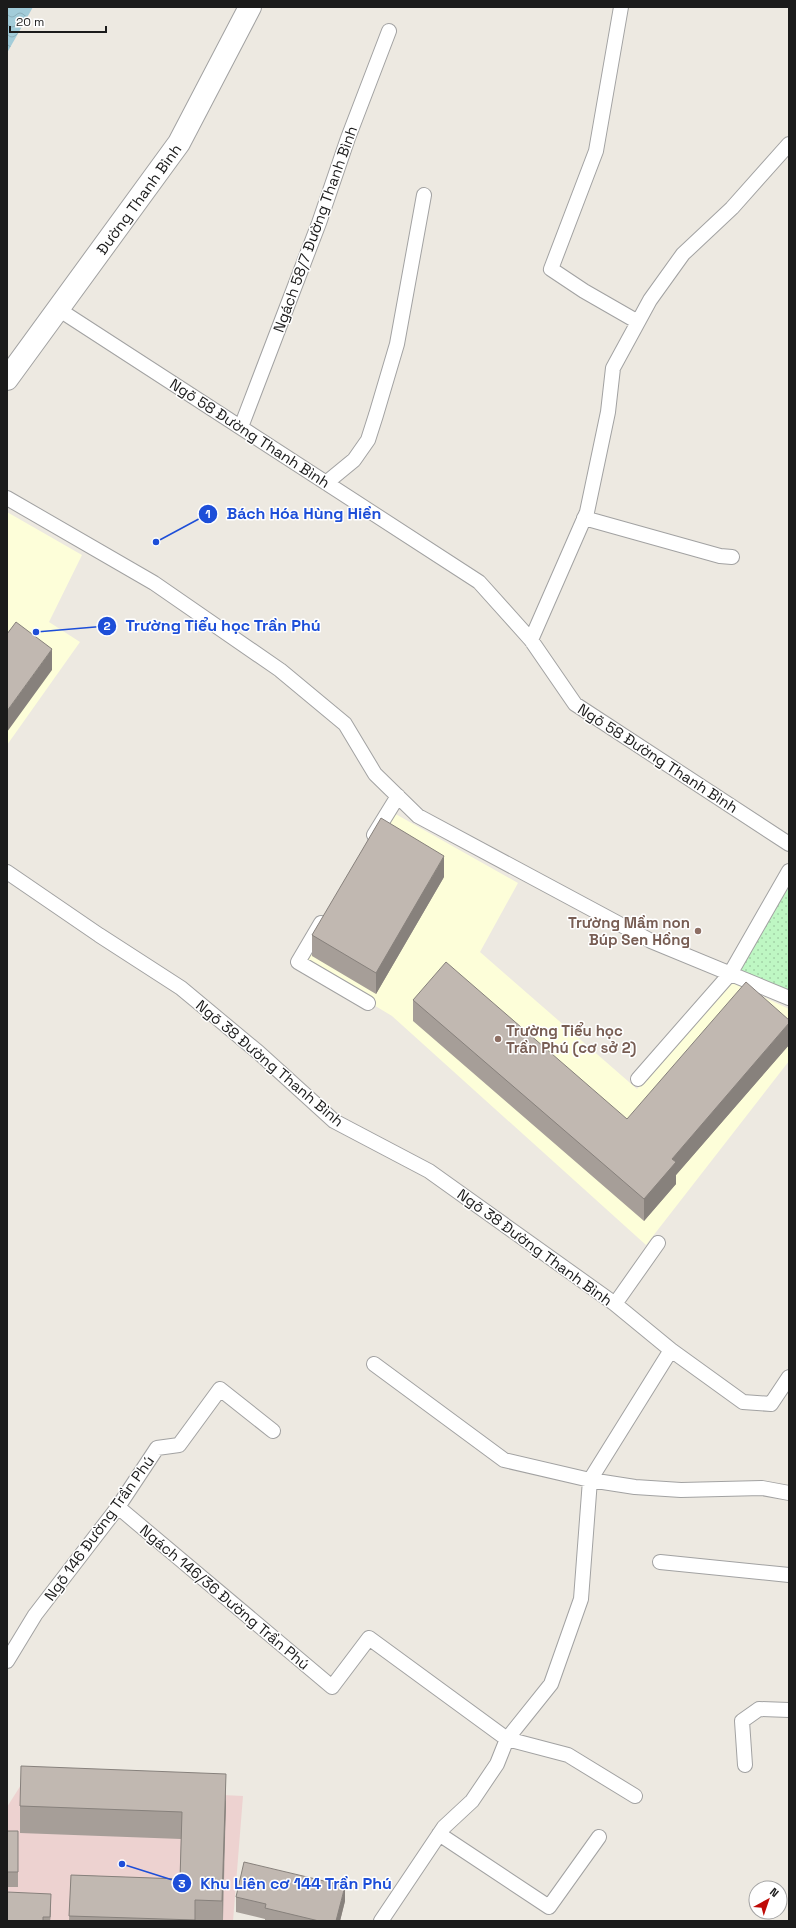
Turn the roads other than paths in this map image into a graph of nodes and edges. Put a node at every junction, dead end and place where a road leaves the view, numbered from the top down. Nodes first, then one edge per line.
1 (250, 7) edge
2 (621, 7) edge
3 (389, 31) dead end
4 (789, 144) edge
5 (424, 195) dead end
6 (58, 309) junction
7 (638, 322) junction
8 (7, 379) edge
9 (241, 427) junction
10 (326, 483) junction
11 (7, 498) edge
12 (584, 518) junction
13 (732, 557) dead end
14 (531, 640) junction
15 (398, 796) junction
16 (789, 844) edge
17 (366, 849) edge
18 (789, 871) edge
19 (7, 872) edge
20 (330, 909) edge
21 (730, 974) junction
22 (789, 998) edge
23 (368, 1003) dead end
24 (638, 1079) dead end
25 (658, 1243) dead end
26 (615, 1304) junction
27 (672, 1350) junction
28 (374, 1364) dead end
29 (789, 1378) edge
30 (273, 1431) dead end
31 (590, 1480) junction
32 (789, 1493) edge
33 (118, 1507) junction
34 (660, 1562) dead end
35 (789, 1575) edge
36 (7, 1661) edge
37 (789, 1710) edge
38 (507, 1739) junction
39 (745, 1765) dead end
40 (635, 1796) dead end
41 (438, 1834) junction
42 (599, 1837) dead end
43 (381, 1921) edge

1 - 6 street, Đường Thanh Bình
2 - 7 lane
3 - 9 lane, Ngách 58/7 Đường Thanh Bình
4 - 7 lane
5 - 10 lane
6 - 8 street, Đường Thanh Bình
6 - 9 lane, Ngõ 58 Đường Thanh Bình
7 - 12 lane
9 - 10 lane, Ngõ 58 Đường Thanh Bình
10 - 14 lane, Ngõ 58 Đường Thanh Bình
11 - 15 lane
12 - 13 lane
12 - 14 lane
14 - 16 lane, Ngõ 58 Đường Thanh Bình
15 - 17 lane
15 - 21 lane
18 - 21 lane
19 - 26 lane, Ngõ 38 Đường Thanh Bình
20 - 23 lane
21 - 22 lane
21 - 24 lane
25 - 26 lane
26 - 27 lane, Ngõ 38 Đường Thanh Bình
27 - 29 lane, Ngõ 38 Đường Thanh Bình
27 - 31 lane
28 - 31 lane
30 - 33 lane, Ngõ 146 Đường Trần Phú
31 - 32 lane
31 - 38 lane
33 - 36 lane, Ngõ 146 Đường Trần Phú
33 - 38 lane, Ngách 146/36 Đường Trần Phú
34 - 35 lane
37 - 39 lane
38 - 40 lane
38 - 41 lane
41 - 42 lane
41 - 43 lane

